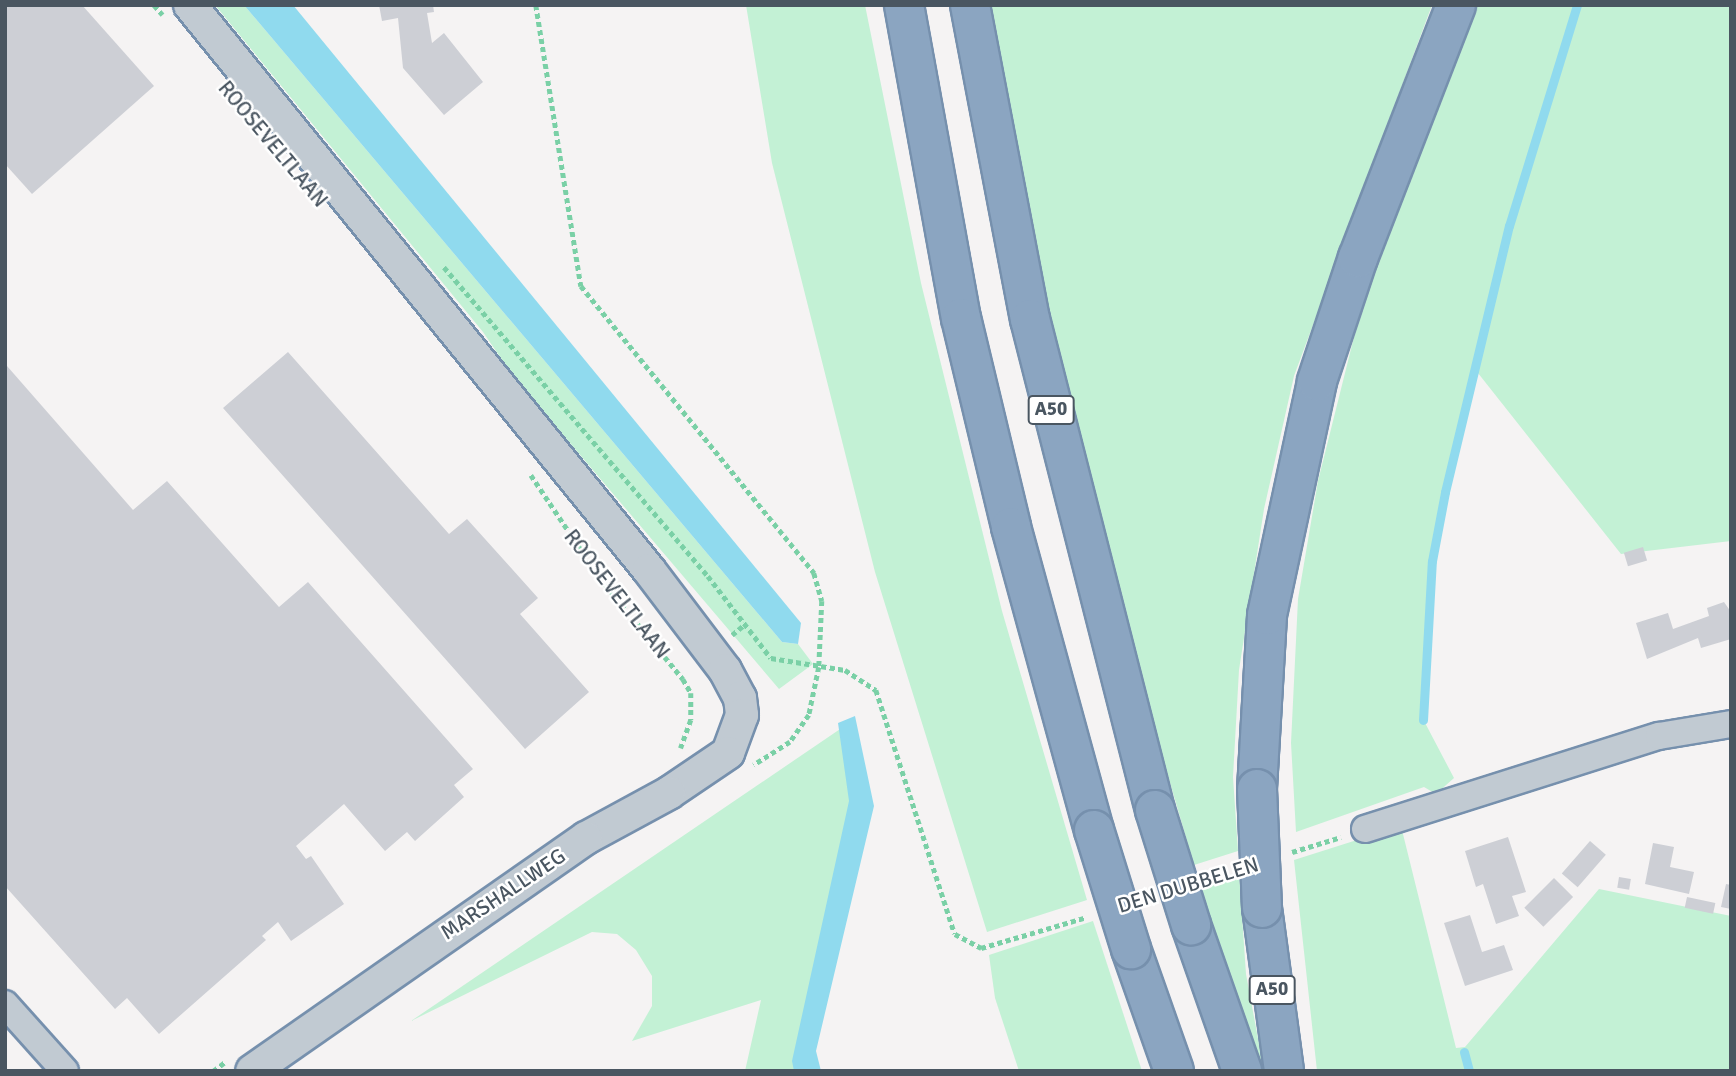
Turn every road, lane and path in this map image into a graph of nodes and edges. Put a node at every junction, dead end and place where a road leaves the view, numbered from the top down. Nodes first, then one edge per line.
1 (154, 5) edge
2 (536, 5) edge
3 (904, 5) edge
4 (970, 5) edge
5 (1456, 5) edge
6 (181, 16) edge
7 (442, 264) dead end
8 (523, 462) dead end
9 (819, 667) junction
10 (742, 715) joint
11 (1731, 724) edge
12 (671, 755) dead end
13 (1365, 829) joint
14 (1280, 857) dead end
15 (1231, 872) dead end
16 (1205, 880) dead end
17 (1101, 913) dead end
18 (5, 1004) edge
19 (243, 1064) edge
20 (65, 1071) edge
21 (213, 1071) edge
22 (1174, 1071) edge
23 (1242, 1071) edge
24 (1284, 1071) edge

1 - 6 path
2 - 9 path
3 - 22 highway, bridge
4 - 23 highway, A50, bridge
5 - 24 highway, A50, bridge
6 - 10 street, ROOSEVELTLAAN
7 - 9 path, DEN DUBBELEN
8 - 12 path, ROOSEVELTLAAN
9 - 17 path, DEN DUBBELEN
10 - 19 street, MARSHALLWEG
11 - 13 street
13 - 14 path, DEN DUBBELEN
15 - 16 path, DEN DUBBELEN
18 - 20 street
19 - 21 path

